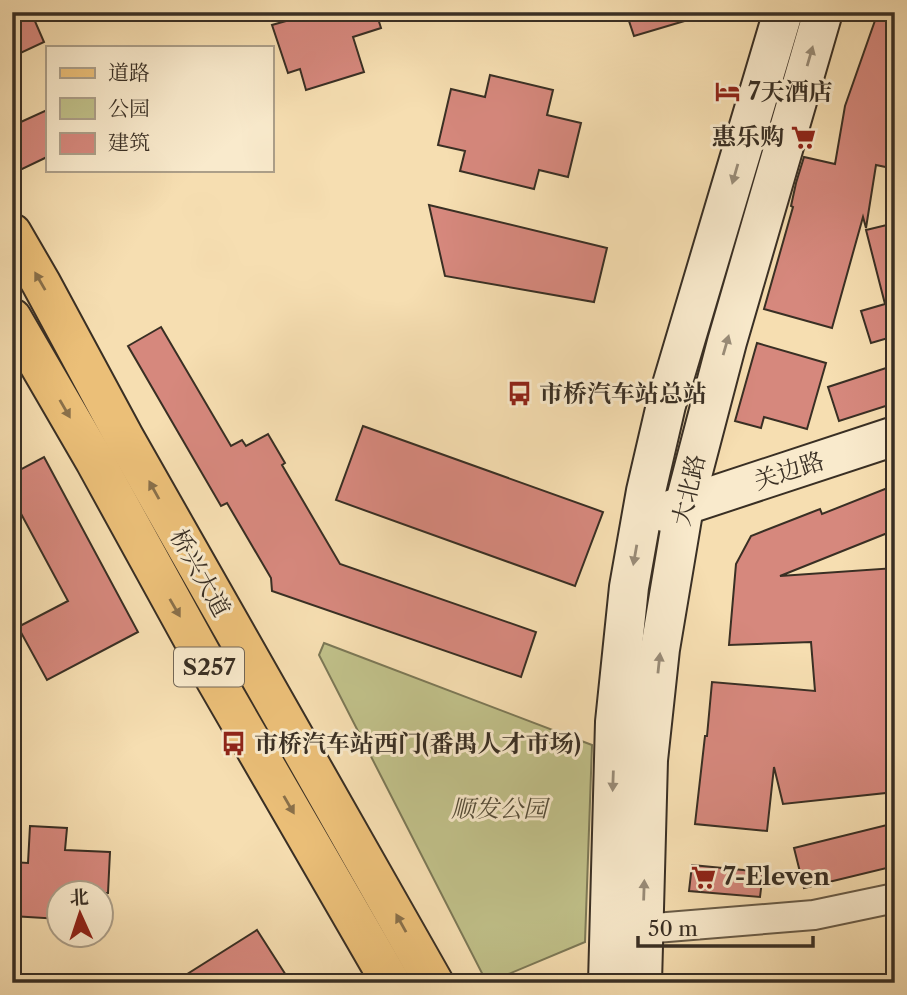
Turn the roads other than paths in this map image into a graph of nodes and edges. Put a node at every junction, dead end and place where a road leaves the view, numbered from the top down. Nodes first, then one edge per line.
1 (783, 12) edge
2 (823, 12) edge
3 (12, 233) edge
4 (12, 318) edge
5 (895, 436) edge
6 (684, 506) junction
7 (642, 518) junction
8 (895, 898) edge
9 (643, 929) junction
10 (391, 983) edge
11 (434, 983) edge
12 (608, 983) edge
13 (642, 983) edge

1 -> 7 main road, 大北路
6 -> 2 main road, 大北路
11 -> 3 main road, 桥兴大道 / S257
4 -> 10 main road, 桥兴大道 / S257
5 - 6 main road, 关边路
6 - 7 main road, 关边路
9 -> 6 main road, 大北路
7 -> 12 main road, 大北路
8 - 9 street
9 - 13 main road, 大北路

